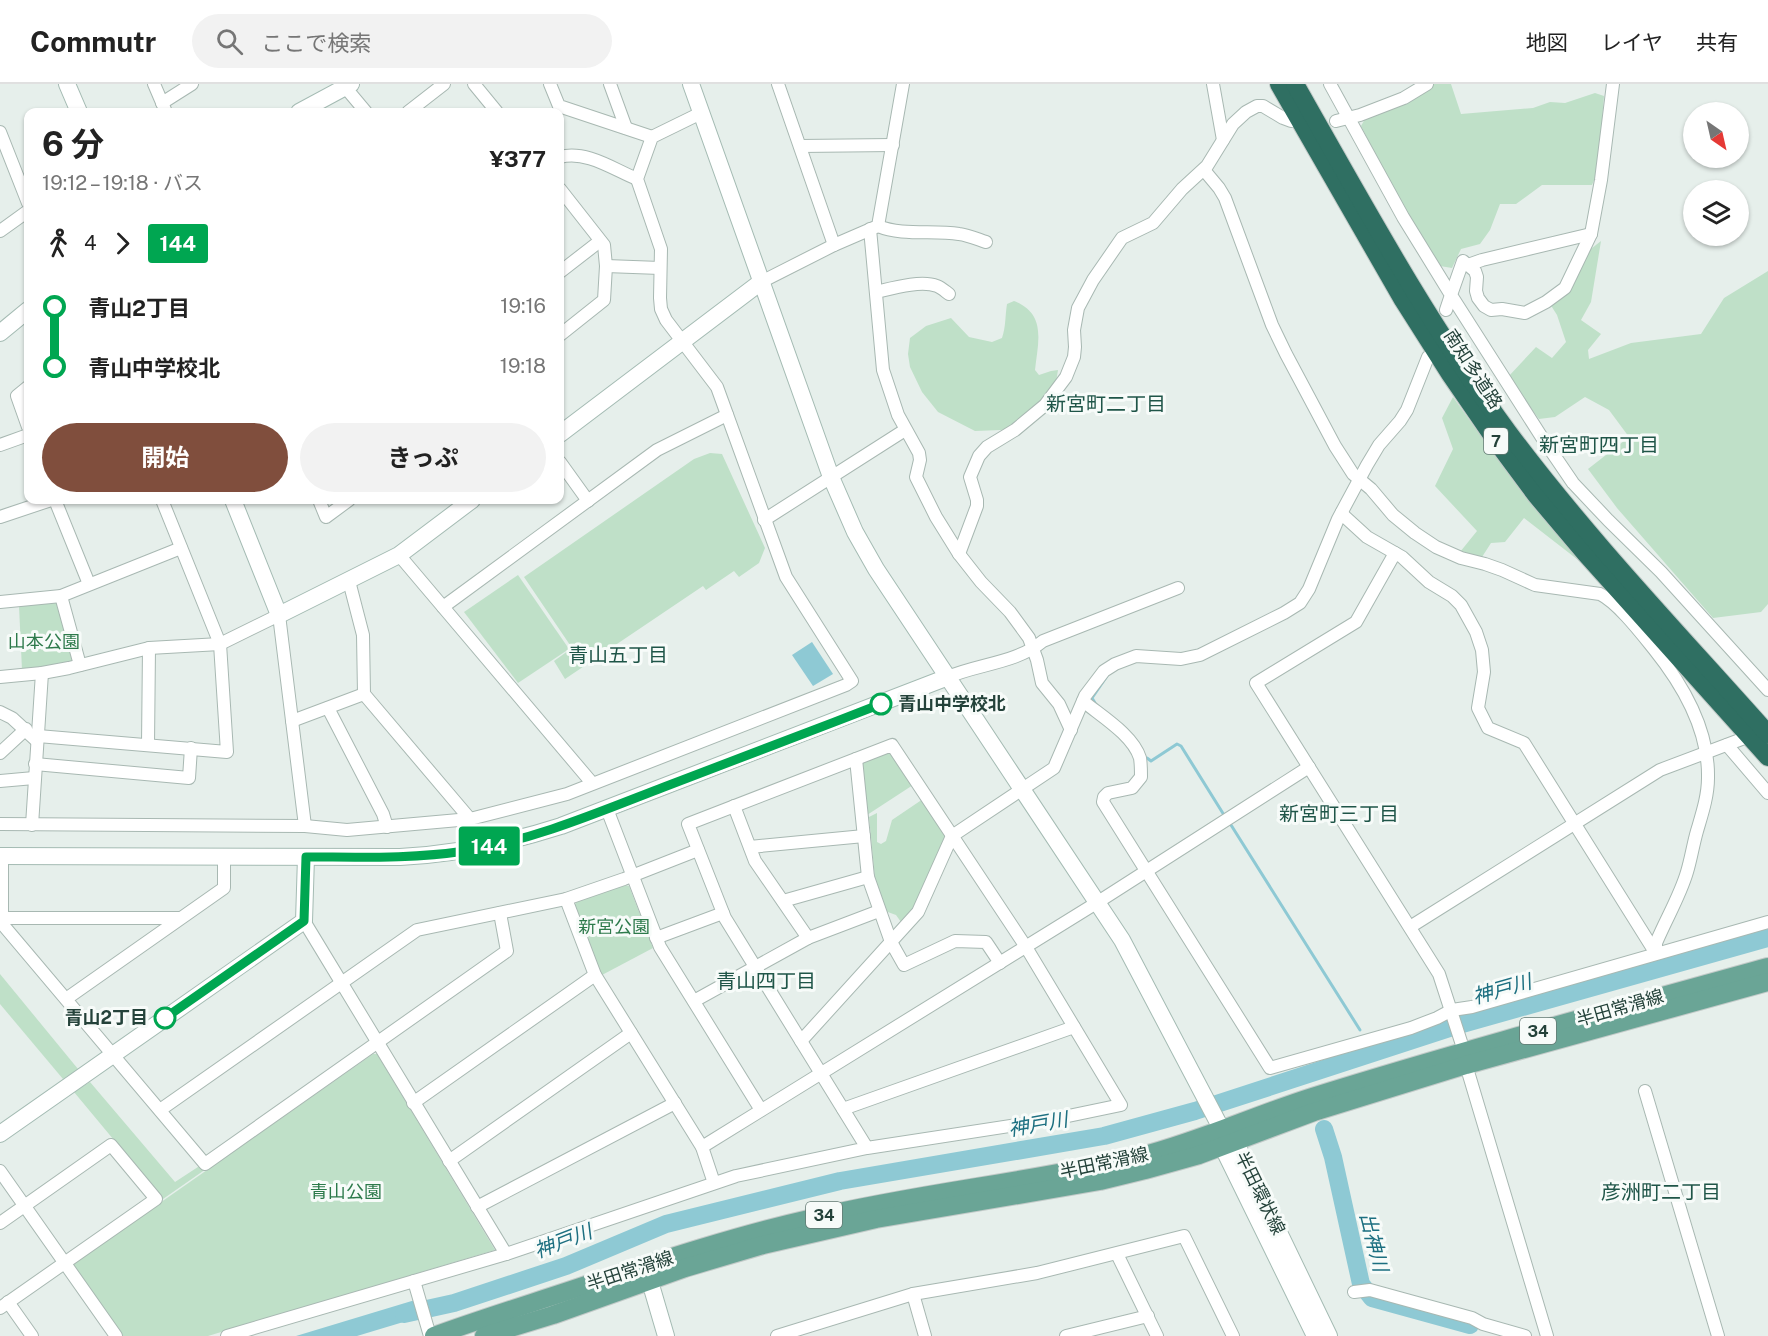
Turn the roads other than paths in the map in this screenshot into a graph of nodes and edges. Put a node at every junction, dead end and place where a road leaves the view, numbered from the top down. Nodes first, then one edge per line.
1 (67, 84) edge
2 (154, 84) edge
3 (192, 84) edge
4 (444, 84) edge
5 (474, 84) edge
6 (550, 84) edge
7 (610, 84) edge
8 (691, 84) edge
9 (778, 84) edge
10 (903, 84) edge
11 (1213, 84) edge
12 (1279, 84) edge
13 (1295, 84) edge
14 (1330, 84) edge
15 (1427, 84) edge
16 (1613, 84) edge
17 (348, 86) edge
18 (77, 108) edge
19 (164, 108) edge
20 (306, 108) edge
21 (363, 108) edge
22 (413, 108) edge
23 (494, 108) edge
24 (701, 113) junction
25 (1342, 119) junction
26 (1291, 121) dead end
27 (626, 128) junction
28 (0, 133) edge
29 (652, 137) junction
30 (1223, 140) junction
31 (893, 145) junction
32 (800, 146) junction
33 (564, 156) edge
34 (1204, 170) junction
35 (637, 179) junction
36 (24, 193) edge
37 (564, 199) edge
38 (24, 214) edge
39 (874, 227) junction
40 (0, 231) edge
41 (1591, 234) junction
42 (600, 241) junction
43 (986, 242) dead end
44 (834, 245) junction
45 (1468, 264) junction
46 (606, 266) junction
47 (660, 268) junction
48 (564, 269) edge
49 (761, 282) junction
50 (876, 292) junction
51 (949, 294) dead end
52 (1452, 295) junction
53 (1446, 310) dead end
54 (24, 313) edge
55 (564, 332) edge
56 (0, 333) edge
57 (682, 342) junction
58 (1428, 357) dead end
59 (24, 390) edge
60 (727, 415) junction
61 (24, 416) edge
62 (905, 430) junction
63 (564, 431) edge
64 (24, 436) edge
65 (0, 445) edge
66 (564, 468) edge
67 (831, 477) junction
68 (1360, 480) junction
69 (588, 501) junction
70 (41, 504) edge
71 (55, 504) edge
72 (164, 504) edge
73 (236, 504) edge
74 (321, 504) edge
75 (344, 504) edge
76 (467, 504) edge
77 (1342, 512) junction
78 (0, 517) edge
79 (764, 520) junction
80 (181, 548) junction
81 (1395, 553) junction
82 (959, 554) junction
83 (399, 555) junction
84 (349, 580) junction
85 (89, 584) junction
86 (1178, 588) dead end
87 (61, 596) junction
88 (0, 602) edge
89 (443, 608) junction
90 (279, 615) junction
91 (220, 644) junction
92 (149, 648) junction
93 (1034, 649) junction
94 (80, 664) junction
95 (42, 673) junction
96 (0, 677) edge
97 (948, 677) junction
98 (1768, 690) edge
99 (364, 694) junction
100 (1083, 701) junction
101 (328, 708) junction
102 (0, 712) edge
103 (292, 721) junction
104 (26, 729) junction
105 (1071, 729) junction
106 (1768, 734) edge
107 (38, 739) junction
108 (1742, 739) dead end
109 (148, 744) junction
110 (1727, 745) junction
111 (191, 748) junction
112 (0, 753) edge
113 (1706, 753) junction
114 (1768, 757) edge
115 (856, 759) junction
116 (35, 764) junction
117 (1309, 767) junction
118 (34, 778) junction
119 (0, 781) edge
120 (592, 783) junction
121 (1023, 789) junction
122 (1768, 793) edge
123 (734, 806) junction
124 (607, 809) junction
125 (470, 819) junction
126 (0, 824) edge
127 (1574, 824) junction
128 (32, 825) junction
129 (305, 826) junction
130 (387, 826) junction
131 (864, 836) junction
132 (952, 836) junction
133 (750, 847) junction
134 (698, 850) junction
135 (1, 856) edge
136 (224, 856) junction
137 (306, 857) junction
138 (1146, 871) junction
139 (632, 876) junction
140 (868, 877) junction
141 (566, 899) junction
142 (783, 901) junction
143 (1098, 902) junction
144 (879, 911) junction
145 (723, 912) junction
146 (500, 913) junction
147 (1, 918) edge
148 (180, 918) junction
149 (304, 921) junction
150 (1768, 922) edge
151 (1410, 927) junction
152 (656, 938) junction
153 (808, 938) junction
154 (891, 942) junction
155 (1026, 947) junction
156 (1656, 954) junction
157 (1000, 963) junction
158 (755, 967) junction
159 (1768, 967) edge
160 (595, 975) junction
161 (1768, 982) edge
162 (341, 983) junction
163 (66, 999) junction
164 (694, 1001) junction
165 (1453, 1013) junction
166 (1074, 1027) junction
167 (631, 1033) junction
168 (801, 1041) junction
169 (377, 1043) junction
170 (1464, 1052) junction
171 (113, 1054) junction
172 (821, 1073) junction
173 (1645, 1091) dead end
174 (413, 1103) junction
175 (675, 1103) junction
176 (843, 1109) junction
177 (160, 1110) junction
178 (761, 1110) junction
179 (1223, 1133) junction
180 (0, 1134) edge
181 (702, 1147) junction
182 (867, 1148) junction
183 (449, 1161) junction
184 (0, 1171) edge
185 (714, 1183) junction
186 (25, 1205) junction
187 (477, 1207) junction
188 (0, 1223) edge
189 (506, 1254) junction
190 (1117, 1254) junction
191 (65, 1263) junction
192 (648, 1273) junction
193 (416, 1286) junction
194 (1354, 1292) dead end
195 (913, 1294) junction
196 (4, 1305) edge
197 (1148, 1316) junction
198 (1503, 1329) junction
199 (430, 1332) edge
200 (32, 1336) edge
201 (116, 1336) edge
202 (228, 1336) edge
203 (484, 1336) edge
204 (666, 1336) edge
205 (777, 1336) edge
206 (925, 1336) edge
207 (1070, 1336) edge
208 (1157, 1336) edge
209 (1233, 1336) edge
210 (1315, 1336) edge
211 (1329, 1336) edge
212 (1489, 1336) edge
213 (1525, 1336) edge
214 (1547, 1336) edge
215 (1718, 1336) edge

1 - 18 street
2 - 19 street
3 - 19 street
4 - 22 street
5 - 23 street
6 - 27 street
7 - 27 street
8 - 24 street
9 - 32 street
10 - 31 street
11 - 30 street
12 - 114 highway, 南知多道路 / 7
13 - 106 highway, 南知多道路 / 7
14 - 25 street
15 - 25 street
16 - 41 street
17 - 20 street
17 - 21 street
24 - 29 street
24 - 49 street
25 - 52 street
26 - 30 street
27 - 29 street
28 - 36 street
29 - 35 street
30 - 34 street
31 - 32 street
31 - 39 street
32 - 44 street
33 - 35 street
34 - 68 street
34 - 82 street
35 - 47 street
37 - 42 street
38 - 40 street
39 - 43 street
39 - 44 street
39 - 50 street
41 - 45 street
41 - 45 street
42 - 46 street
42 - 48 street
44 - 49 street
45 - 52 street
46 - 47 street
46 - 55 street
47 - 57 street
49 - 57 street
49 - 67 street
50 - 51 street
50 - 62 street
52 - 53 street
52 - 98 street
54 - 56 street
57 - 60 street
57 - 63 street
58 - 68 street
59 - 61 street
60 - 69 street
60 - 79 street
62 - 67 street
62 - 82 street
64 - 65 street
66 - 69 street
67 - 79 street
67 - 97 street
68 - 77 street
68 - 113 street
69 - 89 street
70 - 78 street
71 - 85 street
72 - 80 street
73 - 90 street
74 - 75 street
76 - 83 street
77 - 81 street
77 - 100 street
79 - 120 street
80 - 85 street
80 - 91 street
81 - 117 street
81 - 127 street
82 - 93 street
83 - 84 street
83 - 89 street
84 - 90 street
84 - 99 street
85 - 87 street
86 - 93 street
87 - 88 street
87 - 94 street
89 - 120 street
90 - 91 street
90 - 103 street
91 - 92 street
91 - 111 street
92 - 94 street
92 - 109 street
93 - 97 street
93 - 105 street
94 - 95 street
95 - 96 street
95 - 107 street
97 - 121 street
97 - 124 street
99 - 101 street
99 - 125 street
100 - 105 street
100 - 138 street
101 - 103 street
101 - 130 street
102 - 104 street
103 - 129 street
104 - 107 street
104 - 112 street
105 - 121 street
107 - 109 street
107 - 116 street
108 - 110 street
109 - 111 street
110 - 113 street
110 - 122 street
111 - 116 street
113 - 127 street
113 - 156 street
115 - 123 street
115 - 131 street
115 - 132 street
116 - 118 street
117 - 138 street
117 - 151 street
118 - 119 street
118 - 128 street
120 - 125 street
121 - 132 street
121 - 143 street
123 - 133 street
123 - 134 street
124 - 137 street
124 - 139 street
125 - 130 street
126 - 128 street
127 - 151 street
127 - 156 street
128 - 129 street
129 - 130 street
131 - 133 street
131 - 140 street
132 - 154 street
132 - 155 street
133 - 142 street
134 - 139 street
134 - 145 street
135 - 136 street
135 - 147 street
136 - 137 street
136 - 148 street
137 - 149 street
138 - 143 street
138 - 165 street
139 - 141 street
139 - 152 street
140 - 142 street
140 - 144 street
141 - 146 street
141 - 160 street
142 - 153 street
143 - 155 street
143 - 179 street
144 - 153 street
144 - 154 street
145 - 152 street
145 - 158 street
146 - 162 street
146 - 169 street
147 - 148 street
147 - 163 street
148 - 163 street
149 - 162 street
149 - 171 street
150 - 156 street
151 - 165 street
152 - 164 street
153 - 158 street
154 - 157 street
154 - 168 street
155 - 157 street
155 - 166 street
156 - 165 street
157 - 172 street
158 - 164 street
158 - 168 street
159 - 170 main road, 半田常滑線 / 34
160 - 167 street
160 - 174 street
161 - 170 main road, 半田常滑線 / 34
162 - 169 street
162 - 177 street
163 - 171 street
164 - 178 street
165 - 170 street
166 - 176 street
166 - 182 street
167 - 175 street
167 - 183 street
168 - 172 street
169 - 174 street
169 - 177 street
170 - 179 main road, 半田常滑線 / 34
170 - 214 street
171 - 177 street
171 - 180 street
172 - 176 street
172 - 178 street
173 - 215 street
174 - 183 street
175 - 181 street
175 - 187 street
176 - 182 street
178 - 181 street
179 - 192 main road, 半田常滑線 / 34
179 - 210 street, 半田環状線
179 - 211 street, 半田環状線
181 - 185 street
182 - 185 street
183 - 187 street
184 - 186 street
185 - 189 street
186 - 188 street
186 - 191 street
186 - 191 street
187 - 189 street
189 - 193 street
190 - 195 street
190 - 197 street
190 - 209 street
191 - 196 street
191 - 201 street
192 - 199 main road, 半田常滑線 / 34
192 - 203 main road, 半田常滑線 / 34
192 - 204 street
193 - 199 street
193 - 202 street
194 - 198 street
195 - 205 street
195 - 206 street
196 - 200 street
197 - 207 street
197 - 208 street
198 - 212 street
198 - 213 street

